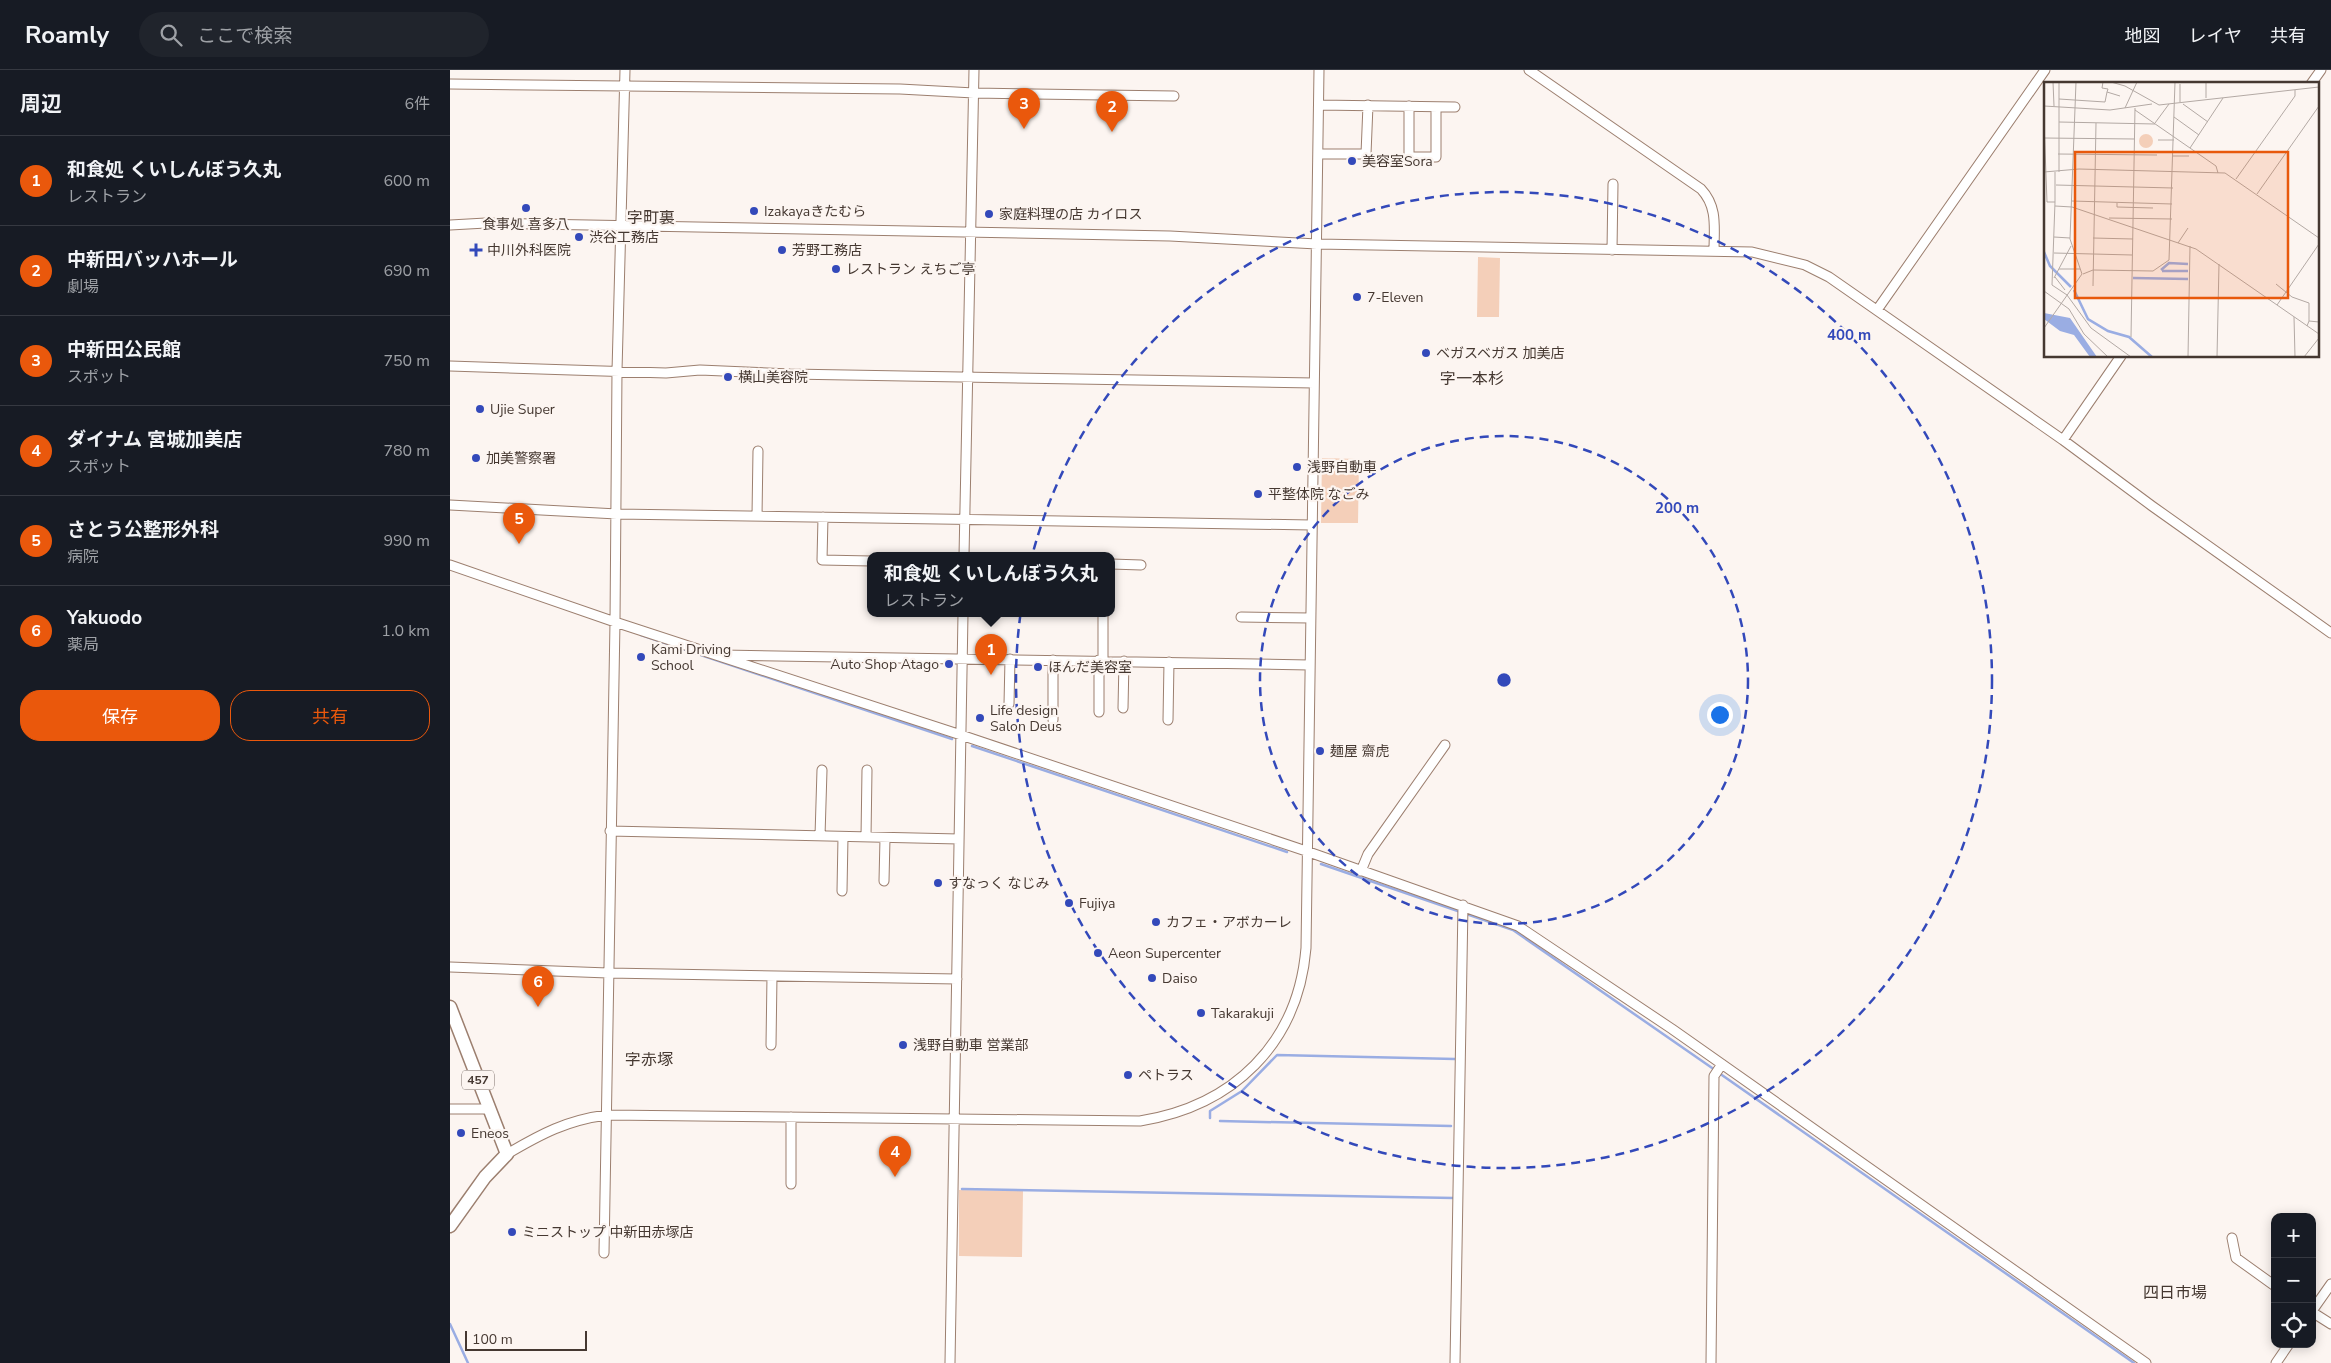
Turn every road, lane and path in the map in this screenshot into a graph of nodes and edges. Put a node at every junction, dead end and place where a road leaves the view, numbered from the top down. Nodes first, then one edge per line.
1 (625, 70) edge
2 (974, 70) edge
3 (1319, 70) edge
4 (1529, 70) edge
5 (2045, 70) edge
6 (2321, 70) edge
7 (2313, 82) edge
8 (450, 84) edge
9 (624, 87) junction
10 (974, 93) junction
11 (1174, 96) dead end
12 (1319, 105) junction
13 (1368, 105) junction
14 (1409, 106) junction
15 (1436, 107) junction
16 (1455, 107) dead end
17 (1318, 154) junction
18 (1613, 184) dead end
19 (450, 225) edge
20 (621, 226) junction
21 (969, 232) junction
22 (1317, 244) junction
23 (1612, 250) junction
24 (1714, 251) junction
25 (1877, 310) junction
26 (2121, 358) edge
27 (450, 366) edge
28 (617, 371) junction
29 (968, 377) junction
30 (1314, 383) junction
31 (2064, 440) junction
32 (758, 451) dead end
33 (450, 505) edge
34 (617, 514) junction
35 (757, 516) junction
36 (823, 517) junction
37 (965, 518) junction
38 (1311, 525) junction
39 (964, 552) edge
40 (867, 561) edge
41 (1115, 564) edge
42 (450, 565) edge
43 (1141, 565) dead end
44 (963, 617) edge
45 (1103, 617) edge
46 (1241, 617) dead end
47 (1310, 618) junction
48 (616, 622) junction
49 (2331, 633) edge
50 (719, 655) junction
51 (963, 658) junction
52 (1010, 659) junction
53 (1053, 660) junction
54 (1101, 660) junction
55 (1124, 661) junction
56 (1170, 662) junction
57 (1309, 665) junction
58 (1009, 704) dead end
59 (1123, 708) dead end
60 (1099, 712) dead end
61 (1053, 720) dead end
62 (1168, 720) dead end
63 (961, 735) junction
64 (1445, 745) dead end
65 (822, 770) dead end
66 (867, 770) dead end
67 (610, 831) junction
68 (820, 836) junction
69 (843, 837) junction
70 (866, 837) junction
71 (885, 838) junction
72 (959, 839) junction
73 (1306, 852) junction
74 (1361, 872) junction
75 (884, 882) dead end
76 (842, 891) dead end
77 (1462, 911) junction
78 (450, 967) edge
79 (608, 972) junction
80 (772, 976) junction
81 (957, 980) junction
82 (450, 1007) edge
83 (771, 1045) dead end
84 (1718, 1069) junction
85 (489, 1108) junction
86 (450, 1109) edge
87 (607, 1115) junction
88 (790, 1118) junction
89 (955, 1119) junction
90 (507, 1154) junction
91 (791, 1184) dead end
92 (450, 1226) edge
93 (2232, 1238) dead end
94 (604, 1253) dead end
95 (2271, 1283) edge
96 (2331, 1284) edge
97 (2316, 1306) edge
98 (2316, 1315) edge
99 (2331, 1324) edge
100 (2286, 1348) edge
101 (950, 1363) edge
102 (1455, 1363) edge
103 (1710, 1363) edge
104 (2146, 1363) edge
105 (2276, 1363) edge

1 - 9 street
2 - 10 street
3 - 12 street
4 - 24 street
5 - 25 street
6 - 7 street
8 - 9 street
9 - 10 street
9 - 20 street
10 - 11 street
10 - 21 street
12 - 13 street
12 - 17 street
13 - 14 street
13 - 17 street
14 - 15 street
14 - 15 street
15 - 16 street
17 - 22 street
18 - 23 street
19 - 20 street
20 - 21 street
20 - 28 street
21 - 22 street
21 - 29 street
22 - 23 street
22 - 30 street
23 - 24 street
24 - 25 street
25 - 31 street
26 - 31 street
27 - 28 street
28 - 29 street
28 - 34 street
29 - 30 street
29 - 37 street
30 - 38 street
31 - 49 street
32 - 35 street
33 - 34 street
34 - 35 street
34 - 48 street
35 - 36 street
36 - 37 street
36 - 40 street
37 - 38 street
37 - 39 street
38 - 47 street
41 - 43 street
42 - 48 street
44 - 51 street
45 - 54 street
46 - 47 street
47 - 57 street
48 - 50 street
48 - 67 street
50 - 51 street
50 - 63 street
51 - 52 street
51 - 63 street
52 - 53 street
52 - 58 street
53 - 54 street
53 - 61 street
54 - 55 street
54 - 60 street
55 - 56 street
55 - 59 street
56 - 57 street
56 - 62 street
57 - 73 street
63 - 72 street
63 - 73 street
64 - 74 street
65 - 68 street
66 - 70 street
67 - 68 street
67 - 79 street
68 - 69 street
69 - 70 street
69 - 76 street
70 - 71 street
71 - 72 street
71 - 75 street
72 - 81 street
73 - 74 street
73 - 89 street
74 - 77 street
77 - 84 street
77 - 102 street
78 - 79 street
79 - 80 street
79 - 87 street
80 - 81 street
80 - 83 street
81 - 89 street
82 - 85 highway, 457
84 - 103 street
84 - 104 street
85 - 86 street
85 - 90 highway, 457
87 - 88 street
87 - 90 street
87 - 94 street
88 - 89 street
88 - 91 street
89 - 101 street
90 - 92 highway
93 - 95 street
96 - 97 street
98 - 99 street
100 - 105 street

